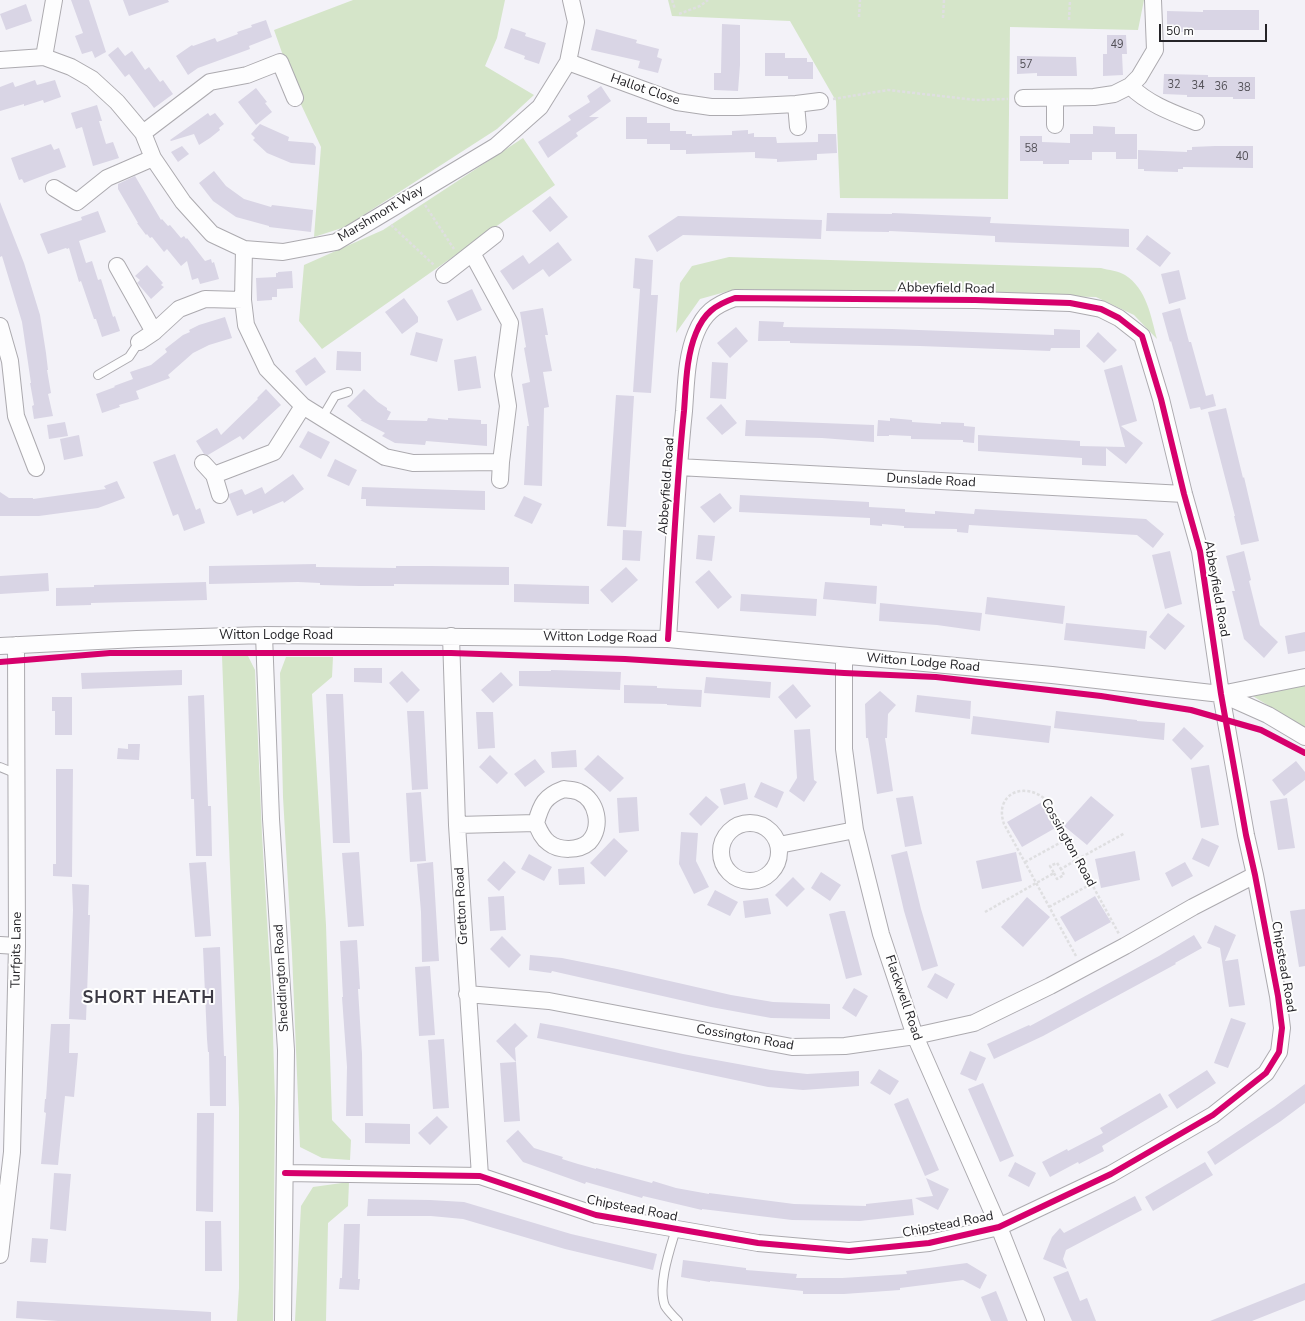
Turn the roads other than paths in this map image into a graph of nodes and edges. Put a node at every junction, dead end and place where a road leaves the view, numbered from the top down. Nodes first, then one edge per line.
1 (54, 0) edge
2 (571, 0) edge
3 (1153, 0) edge
4 (44, 57) junction
5 (0, 60) edge
6 (568, 62) junction
7 (1130, 86) junction
8 (295, 98) dead end
9 (1023, 98) road end
10 (1055, 98) junction
11 (820, 101) road end
12 (796, 104) junction
13 (1196, 122) dead end
14 (1055, 125) dead end
15 (798, 127) dead end
16 (143, 133) junction
17 (153, 158) junction
18 (54, 188) dead end
19 (495, 235) dead end
20 (244, 249) junction
21 (467, 257) junction
22 (117, 266) dead end
23 (444, 275) road end
24 (243, 300) junction
25 (0, 326) edge
26 (154, 332) junction
27 (138, 342) joint
28 (98, 375) dead end
29 (348, 392) dead end
30 (303, 406) junction
31 (322, 418) junction
32 (501, 462) junction
33 (203, 463) dead end
34 (678, 467) junction
35 (36, 468) dead end
36 (214, 475) junction
37 (500, 480) dead end
38 (1184, 494) junction
39 (220, 495) dead end
40 (264, 635) junction
41 (451, 636) junction
42 (668, 639) junction
43 (8, 646) edge
44 (844, 656) junction
45 (1305, 677) edge
46 (1222, 694) junction
47 (1305, 737) edge
48 (0, 767) edge
49 (17, 774) junction
50 (536, 823) dead end
51 (457, 825) junction
52 (856, 830) junction
53 (780, 845) dead end
54 (1255, 875) junction
55 (0, 945) edge
56 (17, 946) junction
57 (467, 994) junction
58 (915, 1036) junction
59 (6, 1151) edge
60 (285, 1173) junction
61 (480, 1176) junction
62 (999, 1227) junction
63 (676, 1229) junction
64 (0, 1255) edge
65 (284, 1321) edge
66 (678, 1321) edge
67 (1036, 1321) edge

1 - 4 street
2 - 6 street, Marshmont Way
3 - 7 street
4 - 5 street, Marshmont Way
4 - 16 street, Marshmont Way
6 - 12 street, Hallot Close
6 - 20 street, Marshmont Way
7 - 10 street
7 - 13 street
8 - 16 street
9 - 10 street
10 - 14 street
11 - 12 street, Hallot Close
12 - 15 street
16 - 17 street, Marshmont Way
17 - 18 street
17 - 20 street, Marshmont Way
19 - 21 street
20 - 24 street
21 - 23 street
21 - 32 street
22 - 26 street
24 - 26 street
24 - 30 street
25 - 35 street
26 - 27 street
27 - 28 lane
29 - 31 lane
30 - 31 street
30 - 36 street
31 - 32 street
32 - 37 street
33 - 36 street
34 - 38 street, Dunslade Road
34 - 38 street, Abbeyfield Road
34 - 42 street, Abbeyfield Road
36 - 39 street
38 - 46 street, Abbeyfield Road
40 - 41 street, Witton Lodge Road
40 - 43 street, Witton Lodge Road
40 - 60 street, Sheddington Road
41 - 42 street, Witton Lodge Road
41 - 51 street, Gretton Road
42 - 44 street, Witton Lodge Road
43 - 49 street, Turfpits Lane
44 - 46 street, Witton Lodge Road
44 - 52 street, Flackwell Road
45 - 46 street, Witton Lodge Road
46 - 47 street, Witton Lodge Road
46 - 54 street, Chipstead Road
48 - 49 lane
49 - 56 street, Turfpits Lane
50 - 51 street
51 - 57 street, Gretton Road
52 - 53 street
52 - 58 street, Flackwell Road
54 - 58 street, Cossington Road
54 - 62 street, Chipstead Road
55 - 56 street
56 - 59 street, Turfpits Lane
57 - 58 street, Cossington Road
57 - 61 street, Gretton Road
58 - 62 street, Flackwell Road
59 - 64 street, Turfpits Lane
60 - 61 street, Chipstead Road
60 - 65 street, Sheddington Road
61 - 63 street, Chipstead Road
62 - 63 street, Chipstead Road
62 - 67 street, Flackwell Road
63 - 66 lane

